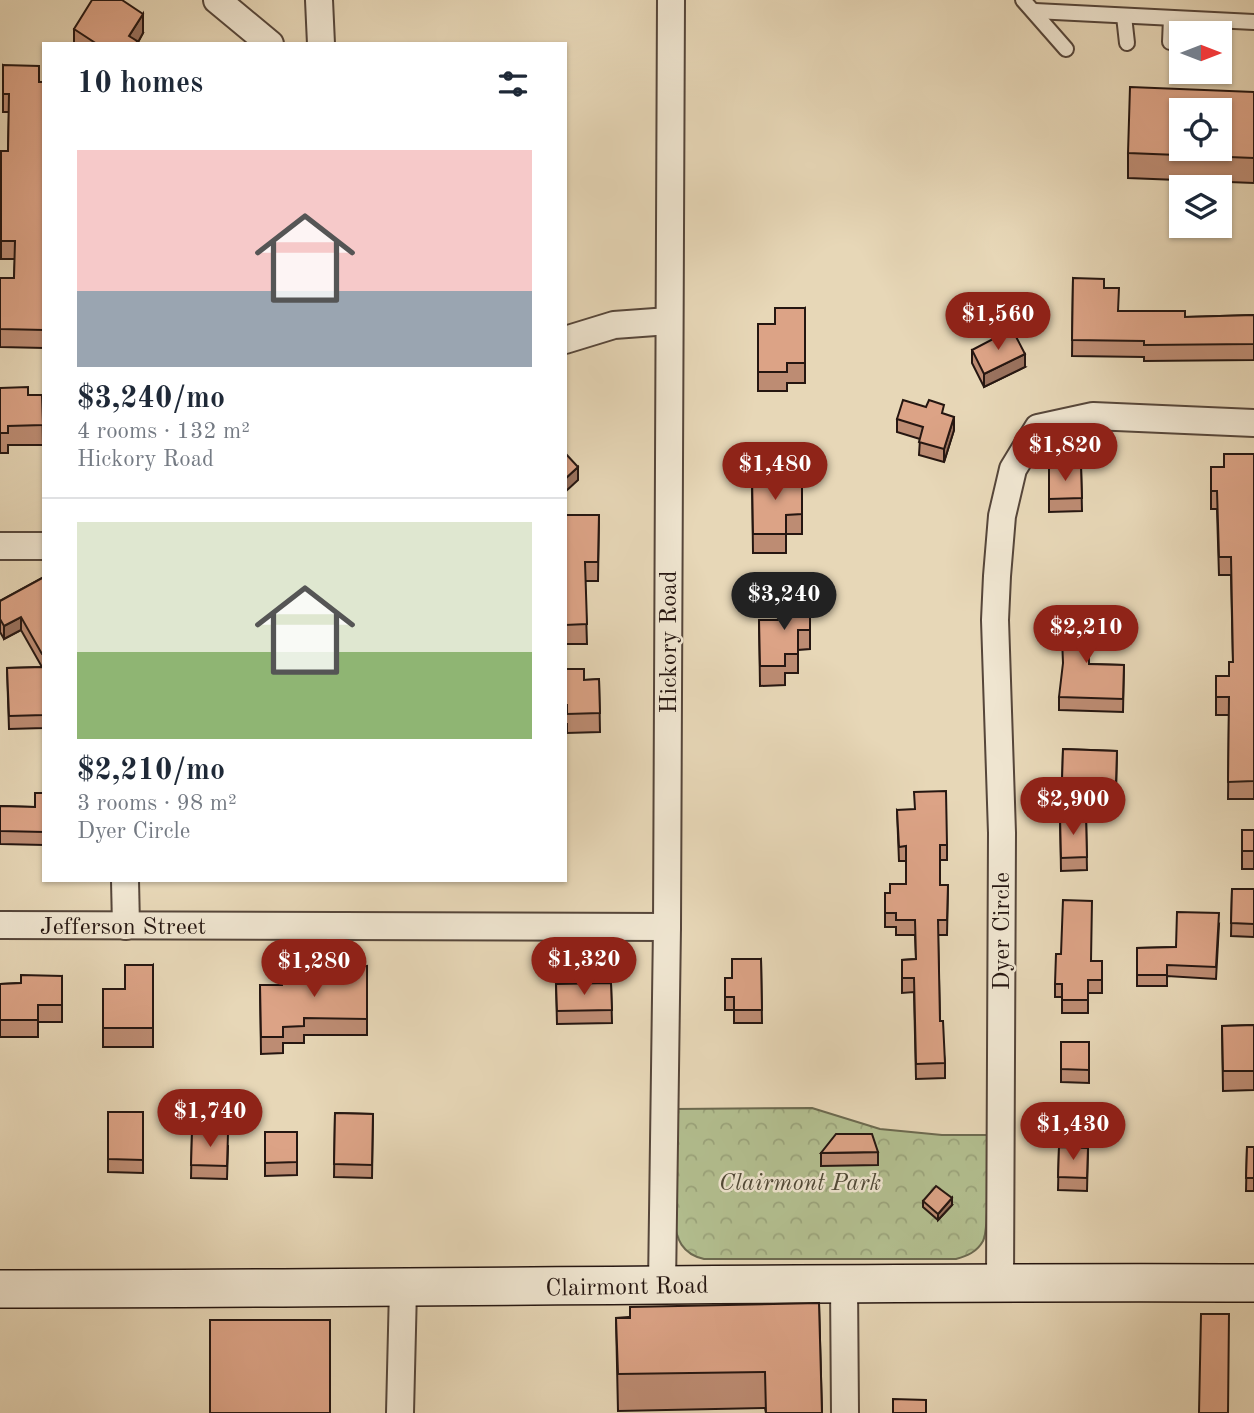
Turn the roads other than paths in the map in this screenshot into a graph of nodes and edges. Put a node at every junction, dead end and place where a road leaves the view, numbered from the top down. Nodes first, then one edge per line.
1 (217, 0) edge
2 (319, 0) edge
3 (671, 0) edge
4 (1023, 0) edge
5 (1078, 7) edge
6 (1035, 11) junction
7 (1125, 16) junction
8 (1171, 18) junction
9 (1171, 21) edge
10 (1254, 22) edge
11 (268, 42) edge
12 (321, 42) edge
13 (1127, 43) dead end
14 (1066, 49) dead end
15 (669, 321) junction
16 (567, 339) edge
17 (1254, 423) edge
18 (0, 546) edge
19 (42, 546) edge
20 (125, 882) edge
21 (0, 925) edge
22 (126, 926) junction
23 (667, 928) junction
24 (1000, 1282) junction
25 (1254, 1283) edge
26 (844, 1284) junction
27 (662, 1285) junction
28 (0, 1289) edge
29 (403, 1289) junction
30 (400, 1413) edge
31 (845, 1413) edge

1 - 11 street
2 - 12 street
3 - 15 street, Hickory Road
4 - 6 lane
5 - 6 lane
5 - 7 lane
6 - 14 lane
7 - 8 lane
7 - 13 lane
8 - 9 lane
8 - 10 lane
15 - 16 street
15 - 23 street, Hickory Road
17 - 24 street, Dyer Circle
18 - 19 street
20 - 22 street
21 - 22 street, Jefferson Street
22 - 23 street, Jefferson Street
23 - 27 street, Hickory Road
24 - 25 main road, Clairmont Road
24 - 26 main road, Clairmont Road
26 - 27 main road, Clairmont Road
26 - 31 street
27 - 29 main road, Clairmont Road
28 - 29 main road, Clairmont Road
29 - 30 street

